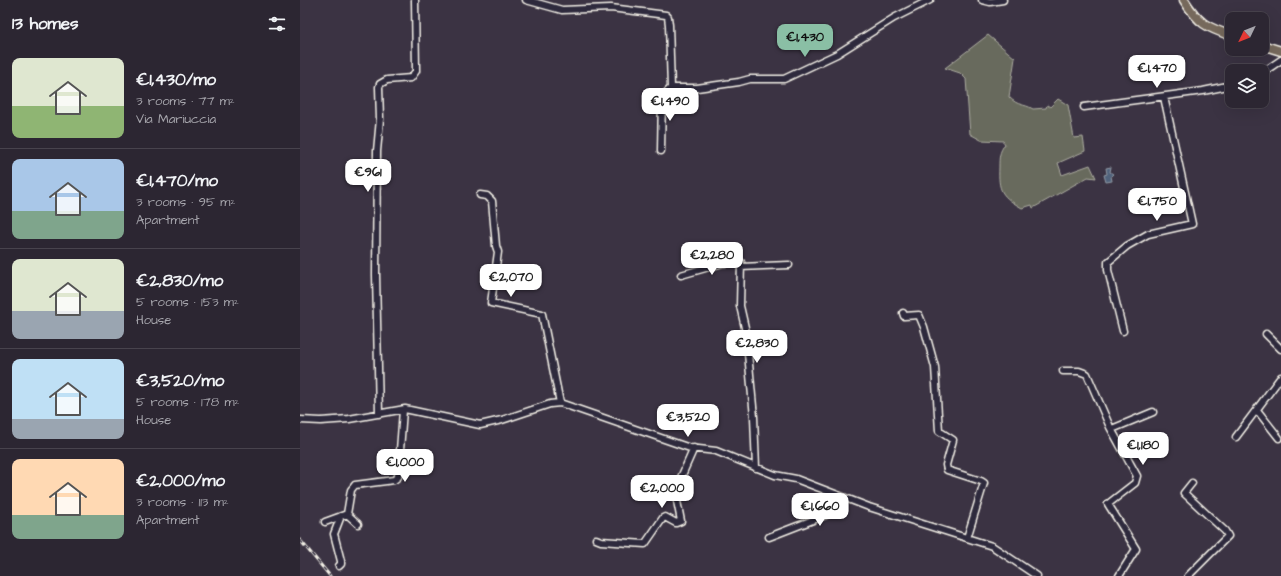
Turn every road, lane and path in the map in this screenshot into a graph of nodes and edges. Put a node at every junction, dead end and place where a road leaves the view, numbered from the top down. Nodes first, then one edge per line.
1 (415, 0) edge
2 (526, 0) edge
3 (930, 0) edge
4 (982, 0) edge
5 (1003, 0) edge
6 (1184, 0) edge
7 (1225, 33) edge
8 (1269, 48) edge
9 (1281, 52) edge
10 (1281, 60) edge
11 (1269, 68) edge
12 (1225, 86) edge
13 (671, 88) junction
14 (1164, 97) junction
15 (1084, 107) dead end
16 (661, 151) dead end
17 (480, 195) dead end
18 (789, 265) dead end
19 (741, 266) junction
20 (681, 275) dead end
21 (903, 313) dead end
22 (1123, 331) dead end
23 (1266, 334) dead end
24 (1281, 349) edge
25 (1063, 371) dead end
26 (1281, 377) edge
27 (560, 403) junction
28 (403, 410) junction
29 (1256, 410) junction
30 (1153, 412) dead end
31 (379, 414) junction
32 (300, 420) edge
33 (1112, 429) junction
34 (1236, 437) dead end
35 (1279, 438) dead end
36 (694, 448) junction
37 (756, 468) junction
38 (1192, 482) dead end
39 (829, 492) junction
40 (347, 514) junction
41 (341, 516) junction
42 (326, 522) dead end
43 (358, 524) dead end
44 (769, 537) dead end
45 (966, 538) junction
46 (596, 539) dead end
47 (339, 566) dead end
48 (1037, 576) edge
49 (1119, 576) edge
50 (1188, 576) edge

1 - 31 street
2 - 13 street
3 - 13 street
4 - 5 street
6 - 7 main road
8 - 9 main road
10 - 11 street
12 - 14 street
13 - 16 street
14 - 15 street
14 - 22 street
17 - 27 street
18 - 19 street
19 - 20 street
19 - 37 street
21 - 45 street
23 - 24 street
25 - 33 street
26 - 29 street
27 - 28 street
27 - 36 street
28 - 31 street
28 - 40 street
29 - 34 street
29 - 35 street
30 - 33 street
31 - 32 street
33 - 49 street
36 - 37 street
36 - 46 street
37 - 39 street
38 - 50 street
39 - 44 street
39 - 45 street
40 - 41 street
40 - 43 street
41 - 42 street
41 - 47 street
45 - 48 street

